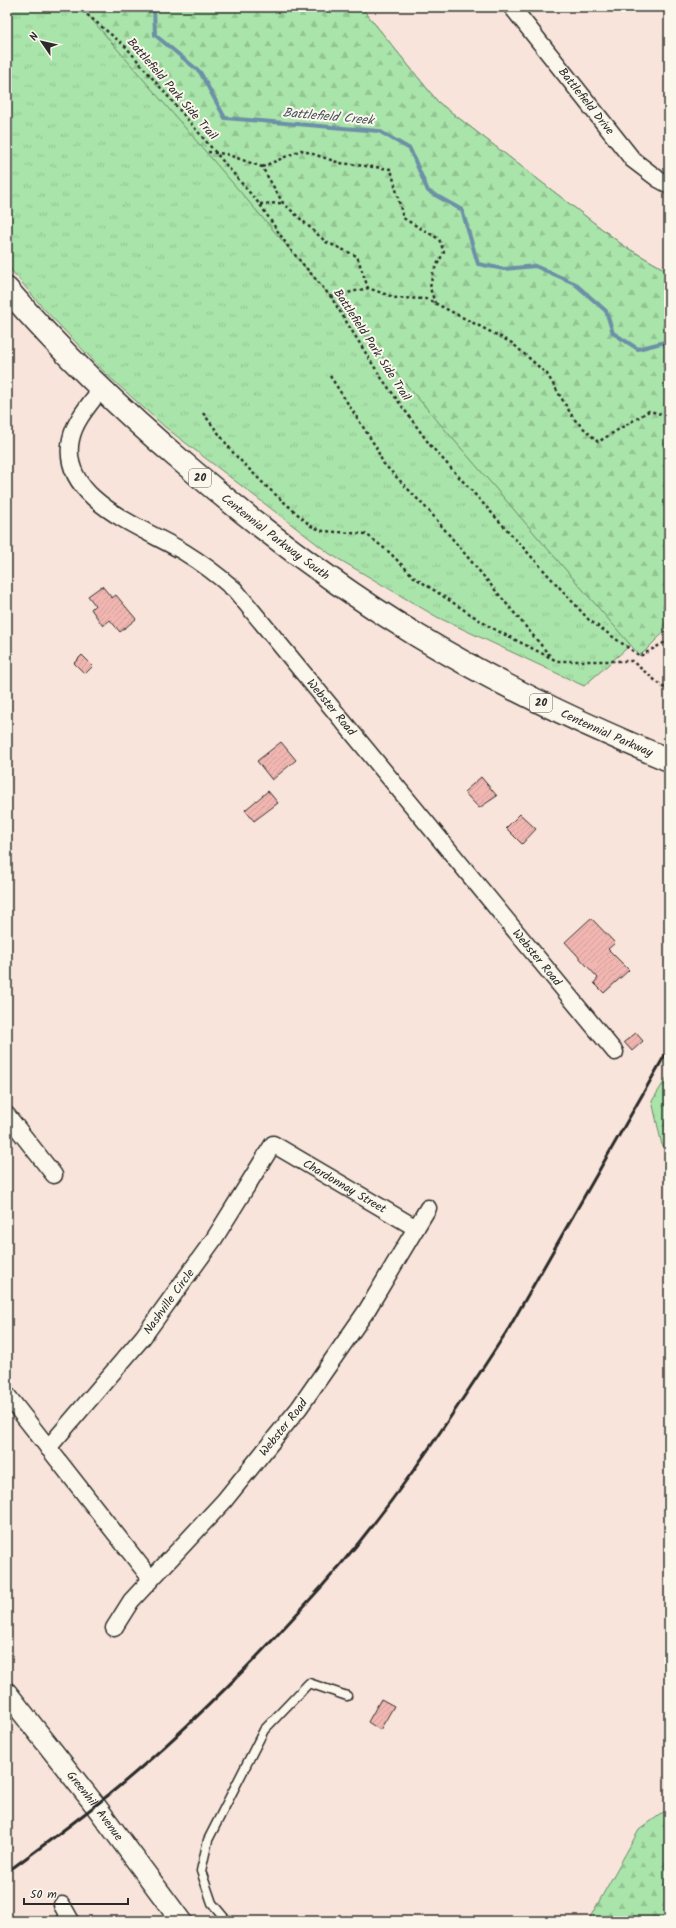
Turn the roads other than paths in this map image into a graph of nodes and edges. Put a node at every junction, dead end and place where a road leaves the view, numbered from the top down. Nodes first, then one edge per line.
1 (512, 7) edge
2 (669, 185) edge
3 (7, 289) edge
4 (101, 390) junction
5 (418, 636) joint
6 (669, 760) edge
7 (615, 1052) dead end
8 (7, 1115) edge
9 (273, 1144) joint
10 (54, 1175) dead end
11 (428, 1208) dead end
12 (416, 1228) junction
13 (7, 1395) edge
14 (48, 1448) junction
15 (151, 1579) junction
16 (114, 1628) dead end
17 (7, 1693) edge
18 (347, 1696) dead end
19 (62, 1905) dead end
20 (71, 1921) edge
21 (181, 1921) edge
22 (226, 1921) edge

1 - 2 street, Battlefield Drive
3 - 4 main road, Centennial Parkway South / 20
4 - 5 main road, Centennial Parkway South / 20
4 - 7 street, Webster Road
5 - 6 main road, Centennial Parkway / 20
8 - 10 street
9 - 12 street, Chardonnay Street
9 - 14 street, Nashville Circle
11 - 12 street, Webster Road
12 - 15 street, Webster Road
13 - 14 street
14 - 15 street
15 - 16 street, Webster Road
17 - 21 street, Greenhill Avenue
18 - 22 lane
19 - 20 street

